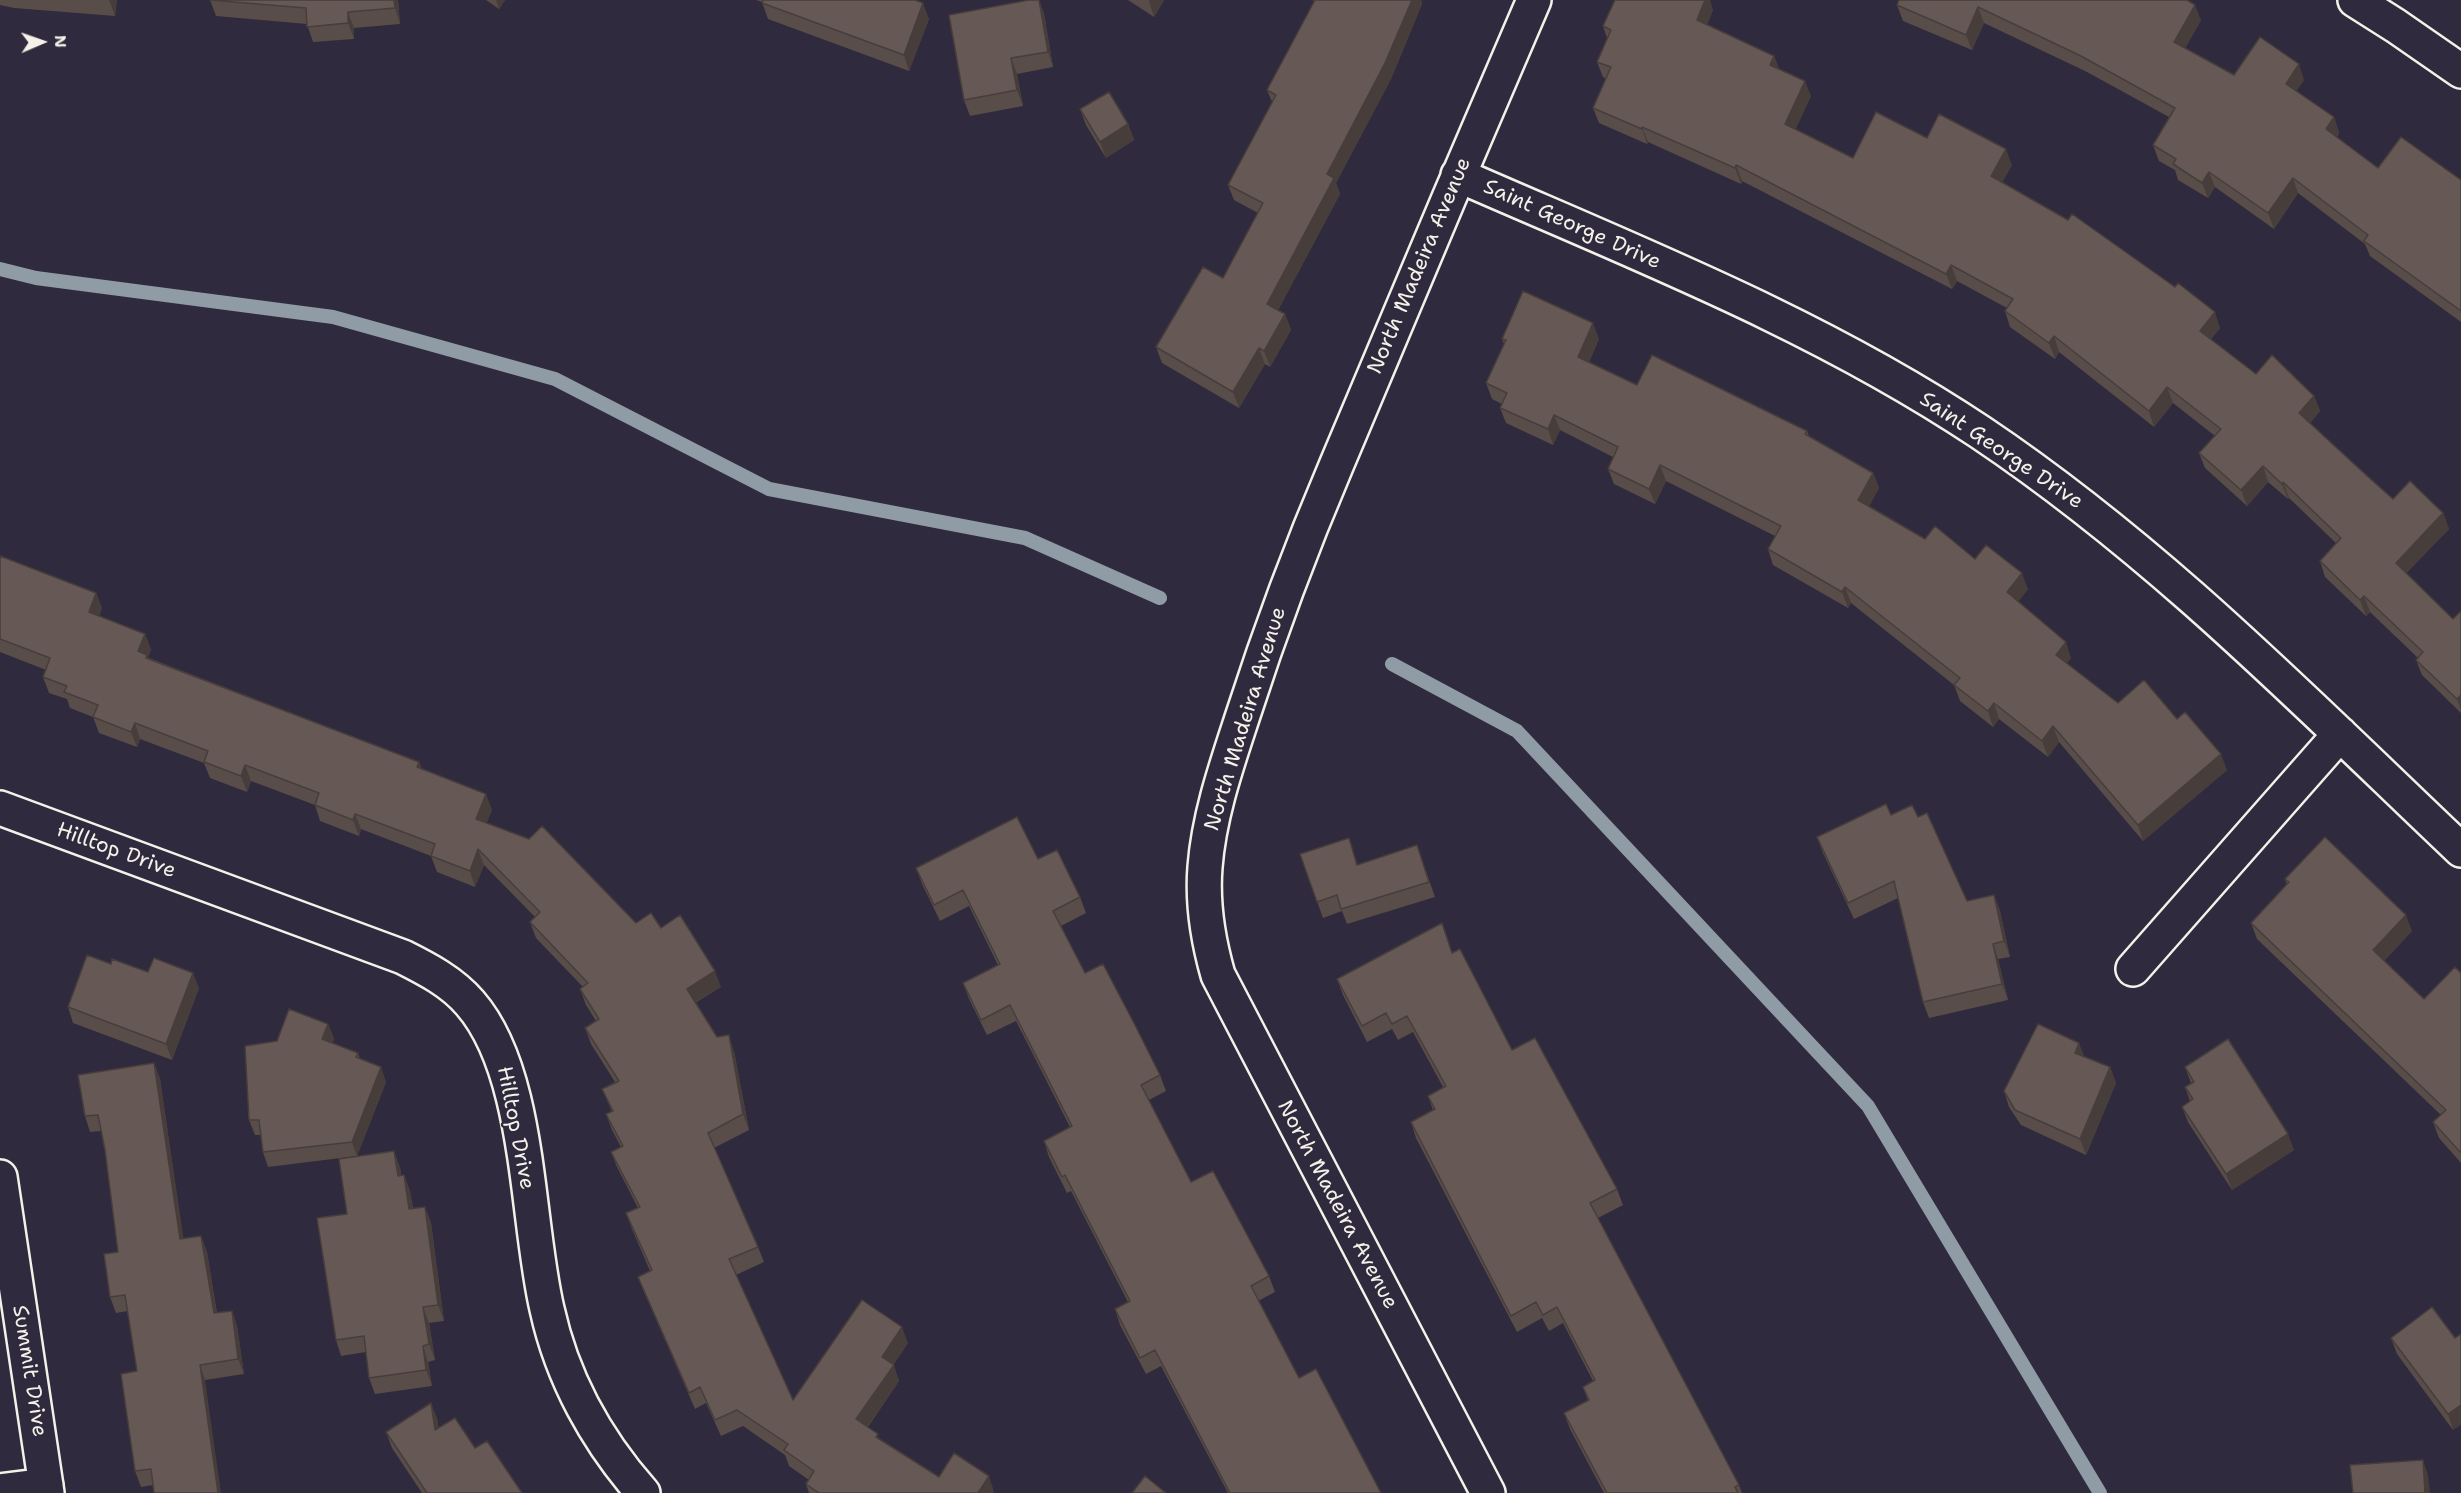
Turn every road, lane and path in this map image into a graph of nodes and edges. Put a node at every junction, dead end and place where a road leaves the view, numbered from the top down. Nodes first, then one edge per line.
1 (1534, 0) edge
2 (2355, 0) edge
3 (2461, 71) edge
4 (1458, 175) junction
5 (2340, 734) junction
6 (0, 808) edge
7 (2461, 850) edge
8 (2133, 969) dead end
9 (0, 1177) edge
10 (47, 1489) edge
11 (0, 1491) edge
12 (643, 1493) edge
13 (1488, 1493) edge

1 - 4 street, North Madeira Avenue
2 - 3 street
4 - 5 street, Saint George Drive
4 - 13 street, North Madeira Avenue
5 - 7 street, Saint George Drive
5 - 8 street
6 - 12 street, Hilltop Drive
9 - 10 street, Summit Drive
10 - 11 street

